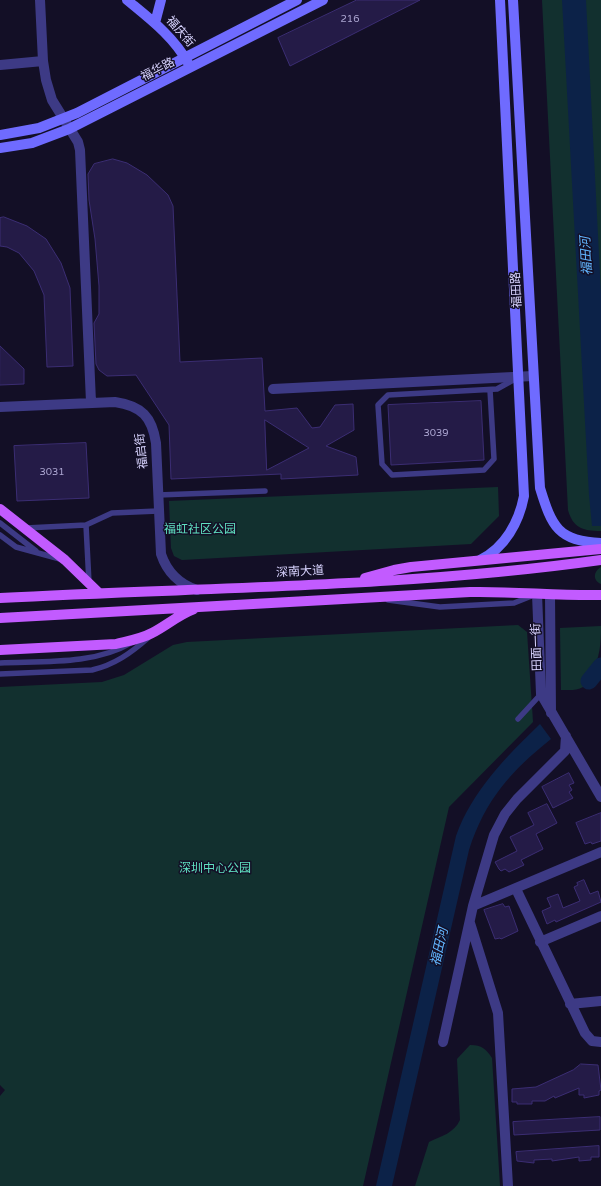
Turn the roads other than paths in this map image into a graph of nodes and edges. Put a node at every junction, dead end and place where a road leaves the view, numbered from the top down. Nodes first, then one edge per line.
1 (40, 0) edge
2 (127, 0) edge
3 (161, 0) edge
4 (297, 0) edge
5 (323, 0) edge
6 (500, 0) edge
7 (513, 0) edge
8 (155, 23) junction
9 (186, 58) junction
10 (43, 61) junction
11 (0, 65) edge
12 (191, 68) junction
13 (63, 119) junction
14 (69, 130) junction
15 (0, 135) edge
16 (0, 148) edge
17 (533, 376) junction
18 (519, 377) junction
19 (273, 389) dead end
20 (490, 390) junction
21 (91, 402) junction
22 (0, 406) edge
23 (265, 491) dead end
24 (158, 495) junction
25 (0, 509) edge
26 (158, 511) junction
27 (0, 523) edge
28 (86, 525) junction
29 (23, 528) junction
30 (0, 535) edge
31 (601, 543) edge
32 (601, 550) edge
33 (40, 554) junction
34 (65, 560) junction
35 (480, 560) junction
36 (601, 560) edge
37 (355, 582) junction
38 (89, 584) junction
39 (201, 591) junction
40 (99, 593) junction
41 (537, 594) junction
42 (550, 595) junction
43 (601, 595) edge
44 (0, 598) edge
45 (374, 598) junction
46 (204, 607) junction
47 (0, 618) edge
48 (154, 633) junction
49 (142, 638) junction
50 (0, 650) edge
51 (0, 663) edge
52 (0, 674) edge
53 (541, 694) junction
54 (551, 713) junction
55 (518, 719) dead end
56 (566, 736) junction
57 (601, 797) edge
58 (601, 852) edge
59 (516, 889) junction
60 (472, 906) junction
61 (601, 916) edge
62 (470, 921) junction
63 (540, 942) junction
64 (601, 1001) edge
65 (570, 1004) junction
66 (443, 1042) dead end
67 (601, 1042) edge
68 (508, 1186) edge

1 - 10 street
2 - 8 main road, 福庆街
3 - 8 main road
4 - 9 main road, 福华路
5 - 12 main road, 福华路
6 - 18 main road, 福田路
7 - 17 main road, 福田路
8 - 9 main road, 福庆街
9 - 12 main road, 福庆街
9 - 13 main road, 福华路
10 - 11 street
10 - 13 street
12 - 14 main road, 福华路
13 - 14 street
13 - 15 main road, 福华路
14 - 16 main road, 福华路
14 - 21 street
17 - 18 street
17 - 31 main road, 福田路
18 - 19 street
18 - 20 lane
18 - 35 main road, 福田路
20 - 20 lane
21 - 22 street, 福启街
21 - 24 street, 福启街
23 - 24 lane
24 - 26 street, 福启街
25 - 29 main road
26 - 28 lane
26 - 39 street, 福启街
27 - 33 lane
28 - 29 lane
28 - 38 lane
29 - 34 main road
30 - 33 lane
32 - 35 main road
33 - 34 lane
34 - 38 main road
35 - 37 main road
36 - 37 main road, 深南大道
37 - 39 main road, 深南大道
38 - 40 main road
39 - 40 main road, 深南大道
40 - 44 main road, 深南大道
41 - 42 main road
41 - 45 main road
41 - 45 lane
41 - 53 street, 田面一街
42 - 43 main road
42 - 54 street, 田面一街
45 - 46 main road
46 - 47 main road
46 - 48 main road
48 - 49 main road
48 - 52 lane
49 - 50 main road
49 - 51 lane
53 - 54 street
53 - 55 lane
54 - 56 street
56 - 57 street
56 - 60 street
58 - 59 street
59 - 60 street
59 - 63 street
60 - 62 street
61 - 63 street
62 - 66 street
62 - 68 street
63 - 65 street
64 - 65 street
65 - 67 street

